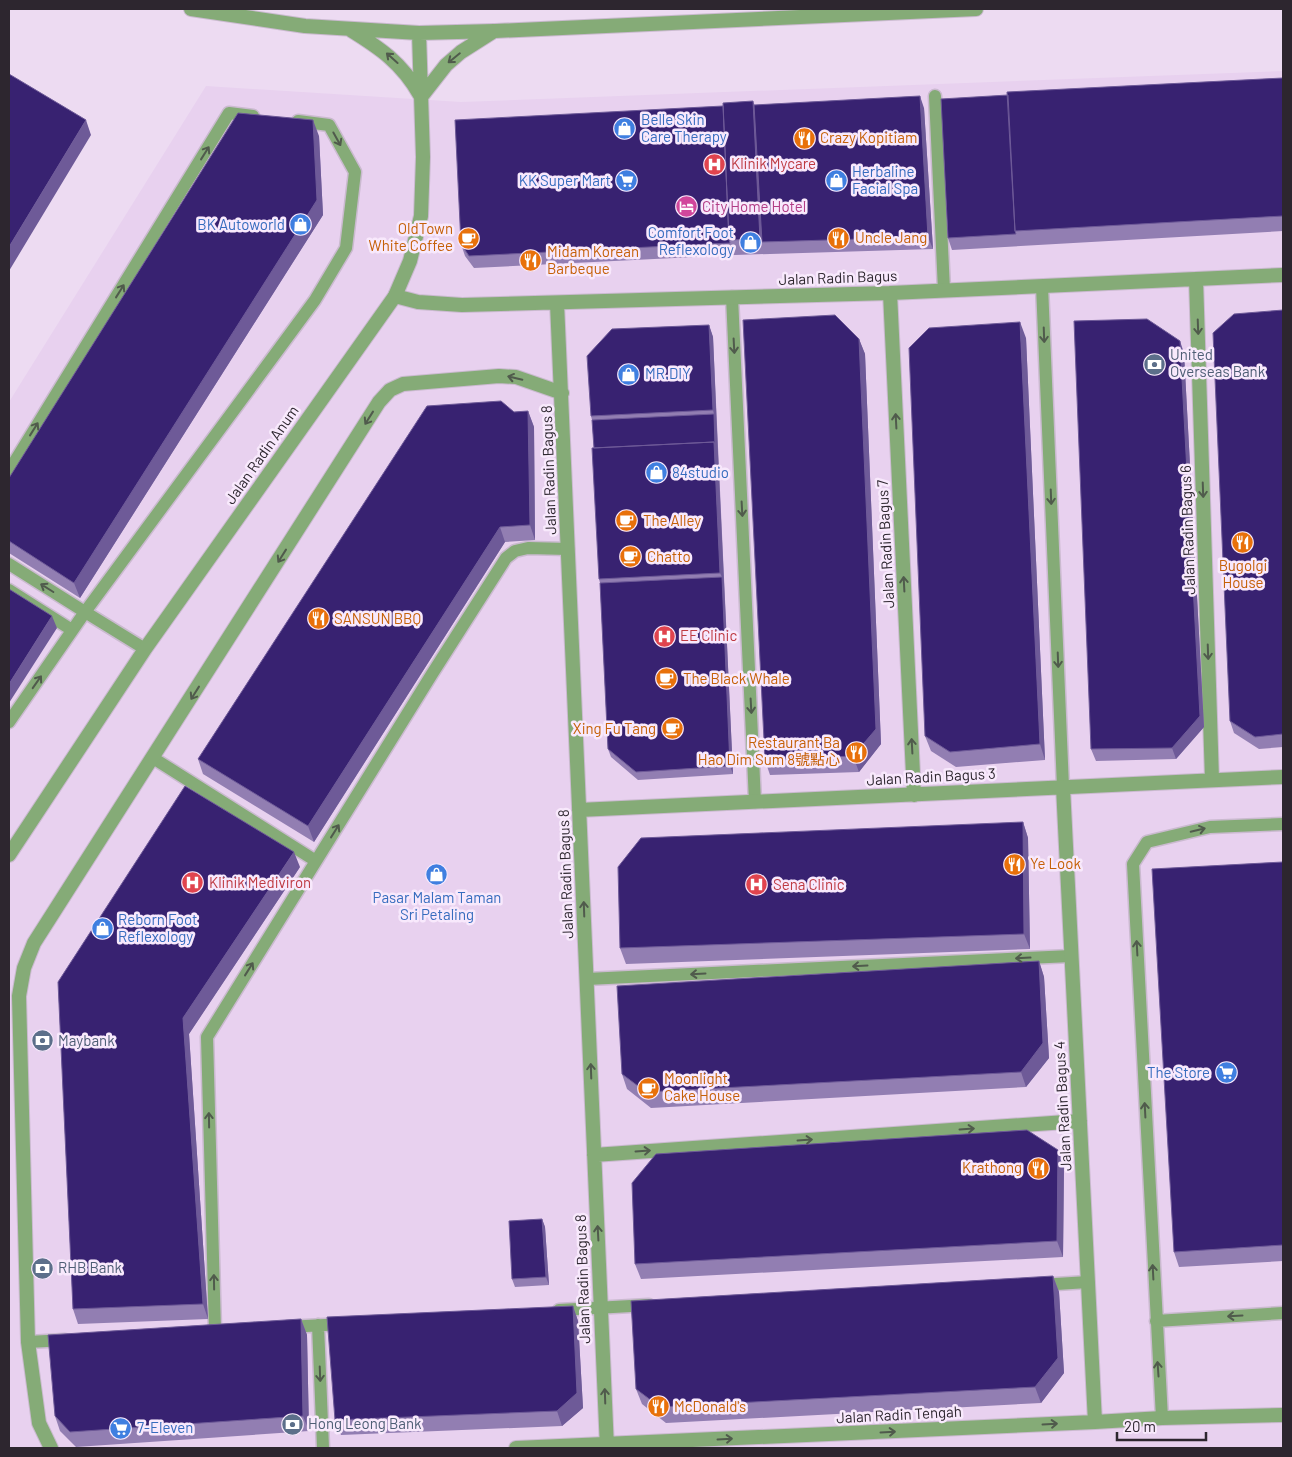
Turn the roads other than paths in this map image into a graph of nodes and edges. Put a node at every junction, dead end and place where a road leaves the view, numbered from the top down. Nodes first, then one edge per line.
1 (191, 9) edge
2 (976, 9) edge
3 (346, 28) junction
4 (495, 31) junction
5 (419, 33) junction
6 (935, 96) dead end
7 (421, 97) junction
8 (266, 118) edge
9 (284, 120) edge
10 (1283, 274) edge
11 (1196, 279) junction
12 (1042, 286) junction
13 (944, 290) junction
14 (890, 293) junction
15 (395, 296) junction
16 (732, 298) junction
17 (557, 303) junction
18 (562, 393) junction
19 (9, 471) edge
20 (568, 549) junction
21 (9, 564) edge
22 (9, 590) edge
23 (85, 612) junction
24 (72, 630) junction
25 (146, 648) junction
26 (9, 722) edge
27 (153, 758) junction
28 (1283, 777) edge
29 (1212, 780) junction
30 (1063, 787) junction
31 (914, 795) junction
32 (755, 802) junction
33 (580, 810) junction
34 (1283, 824) edge
35 (9, 855) edge
36 (316, 861) junction
37 (1071, 956) junction
38 (587, 979) junction
39 (1080, 1121) junction
40 (594, 1155) junction
41 (1088, 1282) junction
42 (1028, 1286) edge
43 (661, 1305) edge
44 (601, 1308) junction
45 (542, 1312) edge
46 (1283, 1313) edge
47 (1156, 1321) junction
48 (357, 1323) edge
49 (318, 1325) junction
50 (271, 1328) edge
51 (215, 1331) edge
52 (77, 1339) edge
53 (28, 1342) junction
54 (1283, 1415) edge
55 (1162, 1418) junction
56 (1095, 1422) junction
57 (607, 1446) edge
58 (51, 1448) edge
59 (323, 1448) edge
60 (516, 1448) edge

1 - 3 street
2 - 4 street
3 - 5 street
7 -> 3 street
4 - 5 street
4 -> 7 street
5 - 7 street, Jalan Radin Anum
6 - 13 lane
7 - 15 street, Jalan Radin Anum
19 -> 8 lane
9 -> 23 lane
10 - 11 street, Jalan Radin Bagus
11 - 12 street, Jalan Radin Bagus
11 -> 29 street, Jalan Radin Bagus 6
12 - 13 street, Jalan Radin Bagus
12 -> 30 lane
13 - 14 street, Jalan Radin Bagus
14 - 16 street, Jalan Radin Bagus
31 -> 14 street, Jalan Radin Bagus 7
15 - 17 street, Jalan Radin Bagus
15 - 25 street, Jalan Radin Anum
16 - 17 street, Jalan Radin Bagus
16 -> 32 lane
17 - 18 street, Jalan Radin Bagus 8
18 - 20 street, Jalan Radin Bagus 8
18 -> 27 street
20 - 33 street, Jalan Radin Bagus 8
36 -> 20 lane
23 -> 21 lane
22 - 24 lane
23 - 24 lane
23 - 25 lane
26 -> 24 lane
25 - 35 street, Jalan Radin Anum
27 - 36 lane
27 - 53 street
28 - 29 street, Jalan Radin Bagus 3
29 - 30 street, Jalan Radin Bagus 3
30 - 31 street, Jalan Radin Bagus 3
30 - 37 street, Jalan Radin Bagus 4
31 - 32 street, Jalan Radin Bagus 3
32 - 33 street, Jalan Radin Bagus 3
38 -> 33 street, Jalan Radin Bagus 8
47 -> 34 lane
51 -> 36 lane
37 -> 38 lane
37 - 39 street, Jalan Radin Bagus 4
40 -> 38 street, Jalan Radin Bagus 8
40 -> 39 street
39 - 41 street, Jalan Radin Bagus 4
44 -> 40 street, Jalan Radin Bagus 8
41 - 42 lane
41 - 56 street, Jalan Radin Bagus 4
43 - 44 lane
44 - 45 lane
57 -> 44 street, Jalan Radin Bagus 8
46 -> 47 lane
55 -> 47 lane
48 - 49 lane
49 - 50 lane
49 -> 59 lane
52 - 53 lane
53 - 58 street
54 - 55 street, Jalan Radin Tengah
55 - 56 street, Jalan Radin Tengah
57 -> 56 street, Jalan Radin Tengah
57 - 60 street, Jalan Radin Tengah

